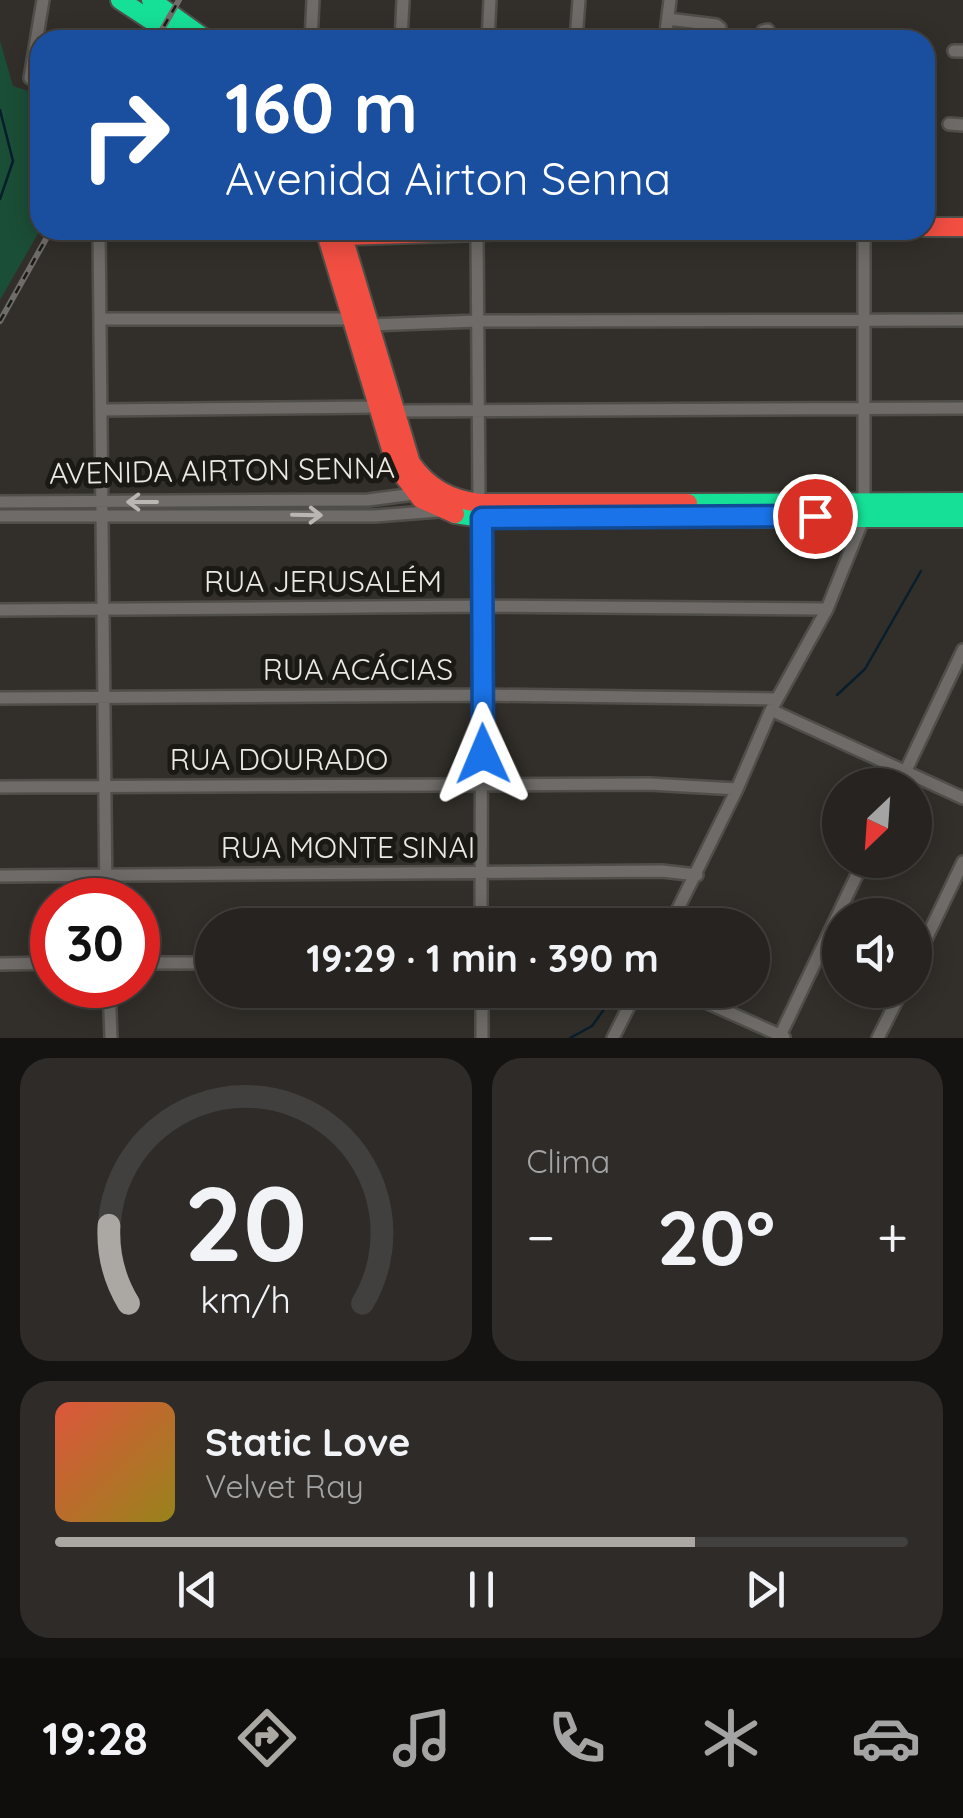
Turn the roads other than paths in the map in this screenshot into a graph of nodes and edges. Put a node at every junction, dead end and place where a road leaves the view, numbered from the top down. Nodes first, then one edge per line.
1 (43, 0) edge
2 (120, 0) edge
3 (151, 0) edge
4 (312, 0) edge
5 (403, 0) edge
6 (490, 0) edge
7 (579, 0) edge
8 (670, 0) edge
9 (668, 18) junction
10 (38, 30) edge
11 (164, 30) edge
12 (193, 30) edge
13 (310, 30) edge
14 (401, 30) edge
15 (488, 30) edge
16 (577, 30) edge
17 (666, 30) edge
18 (720, 30) edge
19 (949, 124) dead end
20 (963, 124) edge
21 (935, 227) edge
22 (963, 227) edge
23 (99, 240) edge
24 (338, 240) edge
25 (478, 240) edge
26 (864, 240) edge
27 (101, 319) junction
28 (864, 320) junction
29 (963, 320) edge
30 (478, 321) junction
31 (360, 322) junction
32 (864, 408) junction
33 (963, 408) edge
34 (386, 409) junction
35 (102, 410) junction
36 (478, 411) junction
37 (423, 491) junction
38 (0, 502) edge
39 (963, 502) edge
40 (250, 508) junction
41 (102, 509) junction
42 (863, 509) junction
43 (440, 511) junction
44 (480, 511) junction
45 (0, 516) edge
46 (963, 518) edge
47 (484, 606) junction
48 (827, 608) junction
49 (103, 609) junction
50 (0, 610) edge
51 (963, 650) edge
52 (105, 695) junction
53 (482, 695) junction
54 (0, 698) edge
55 (774, 705) junction
56 (900, 768) edge
57 (907, 768) edge
58 (932, 783) edge
59 (484, 784) junction
60 (105, 786) junction
61 (0, 787) edge
62 (738, 789) junction
63 (963, 798) edge
64 (963, 862) edge
65 (482, 872) junction
66 (697, 875) junction
67 (0, 876) edge
68 (106, 876) junction
69 (856, 878) edge
70 (481, 908) edge
71 (679, 908) edge
72 (932, 927) edge
73 (30, 963) edge
74 (160, 963) edge
75 (195, 963) edge
76 (0, 964) edge
77 (110, 1008) edge
78 (482, 1008) edge
79 (628, 1008) edge
80 (718, 1008) edge
81 (893, 1008) edge
82 (482, 1037) edge
83 (782, 1037) edge
84 (111, 1038) edge
85 (614, 1038) edge
86 (878, 1038) edge

1 - 10 street
2 - 11 main road
3 - 12 main road
4 - 13 street
5 - 14 street
6 - 15 street
7 - 16 street
8 - 9 street
9 - 17 street
9 - 18 street
19 - 20 street
21 - 22 main road
23 - 27 street
24 - 31 main road
25 - 30 street
26 - 28 street
27 - 31 street
27 - 35 street
28 - 29 street
28 - 30 street
28 - 32 street
30 - 31 street
30 - 36 street
31 - 34 main road
32 - 33 street
32 - 36 street
32 - 42 street
34 - 35 street
34 - 36 street
34 - 37 main road
35 - 41 street
36 - 44 street
37 - 40 street, AVENIDA AIRTON SENNA
37 - 43 main road, AVENIDA AIRTON SENNA
37 - 44 main road, AVENIDA AIRTON SENNA
38 - 41 street, AVENIDA AIRTON SENNA
39 - 42 main road, AVENIDA AIRTON SENNA
40 - 41 street, AVENIDA AIRTON SENNA
40 -> 43 street, AVENIDA AIRTON SENNA
41 - 45 street, AVENIDA AIRTON SENNA
41 - 49 street
42 - 44 main road, AVENIDA AIRTON SENNA
42 - 46 main road, AVENIDA AIRTON SENNA
42 - 48 street
43 - 44 main road, AVENIDA AIRTON SENNA
44 - 47 street
47 - 48 street, RUA JERUSALÉM
47 - 49 street, RUA JERUSALÉM
47 - 53 street
48 - 55 street
49 - 50 street, RUA JERUSALÉM
49 - 52 street
51 - 57 street
52 - 53 street, RUA ACÁCIAS
52 - 54 street, RUA ACÁCIAS
52 - 60 street
53 - 55 street, RUA ACÁCIAS
53 - 59 street
55 - 56 street, RUA ACÁCIAS
55 - 62 street
58 - 63 street, RUA ACÁCIAS
59 - 60 street, RUA DOURADO
59 - 62 street, RUA DOURADO
59 - 65 street
60 - 61 street, RUA DOURADO
60 - 68 street
62 - 66 street
64 - 72 street
65 - 66 street, RUA MONTE SINAI
65 - 68 street, RUA MONTE SINAI
65 - 70 street
66 - 71 street
67 - 68 street, RUA MONTE SINAI
69 - 83 street
73 - 76 street
74 - 75 street
77 - 84 street
78 - 82 street
79 - 85 street
80 - 83 street
81 - 86 street

